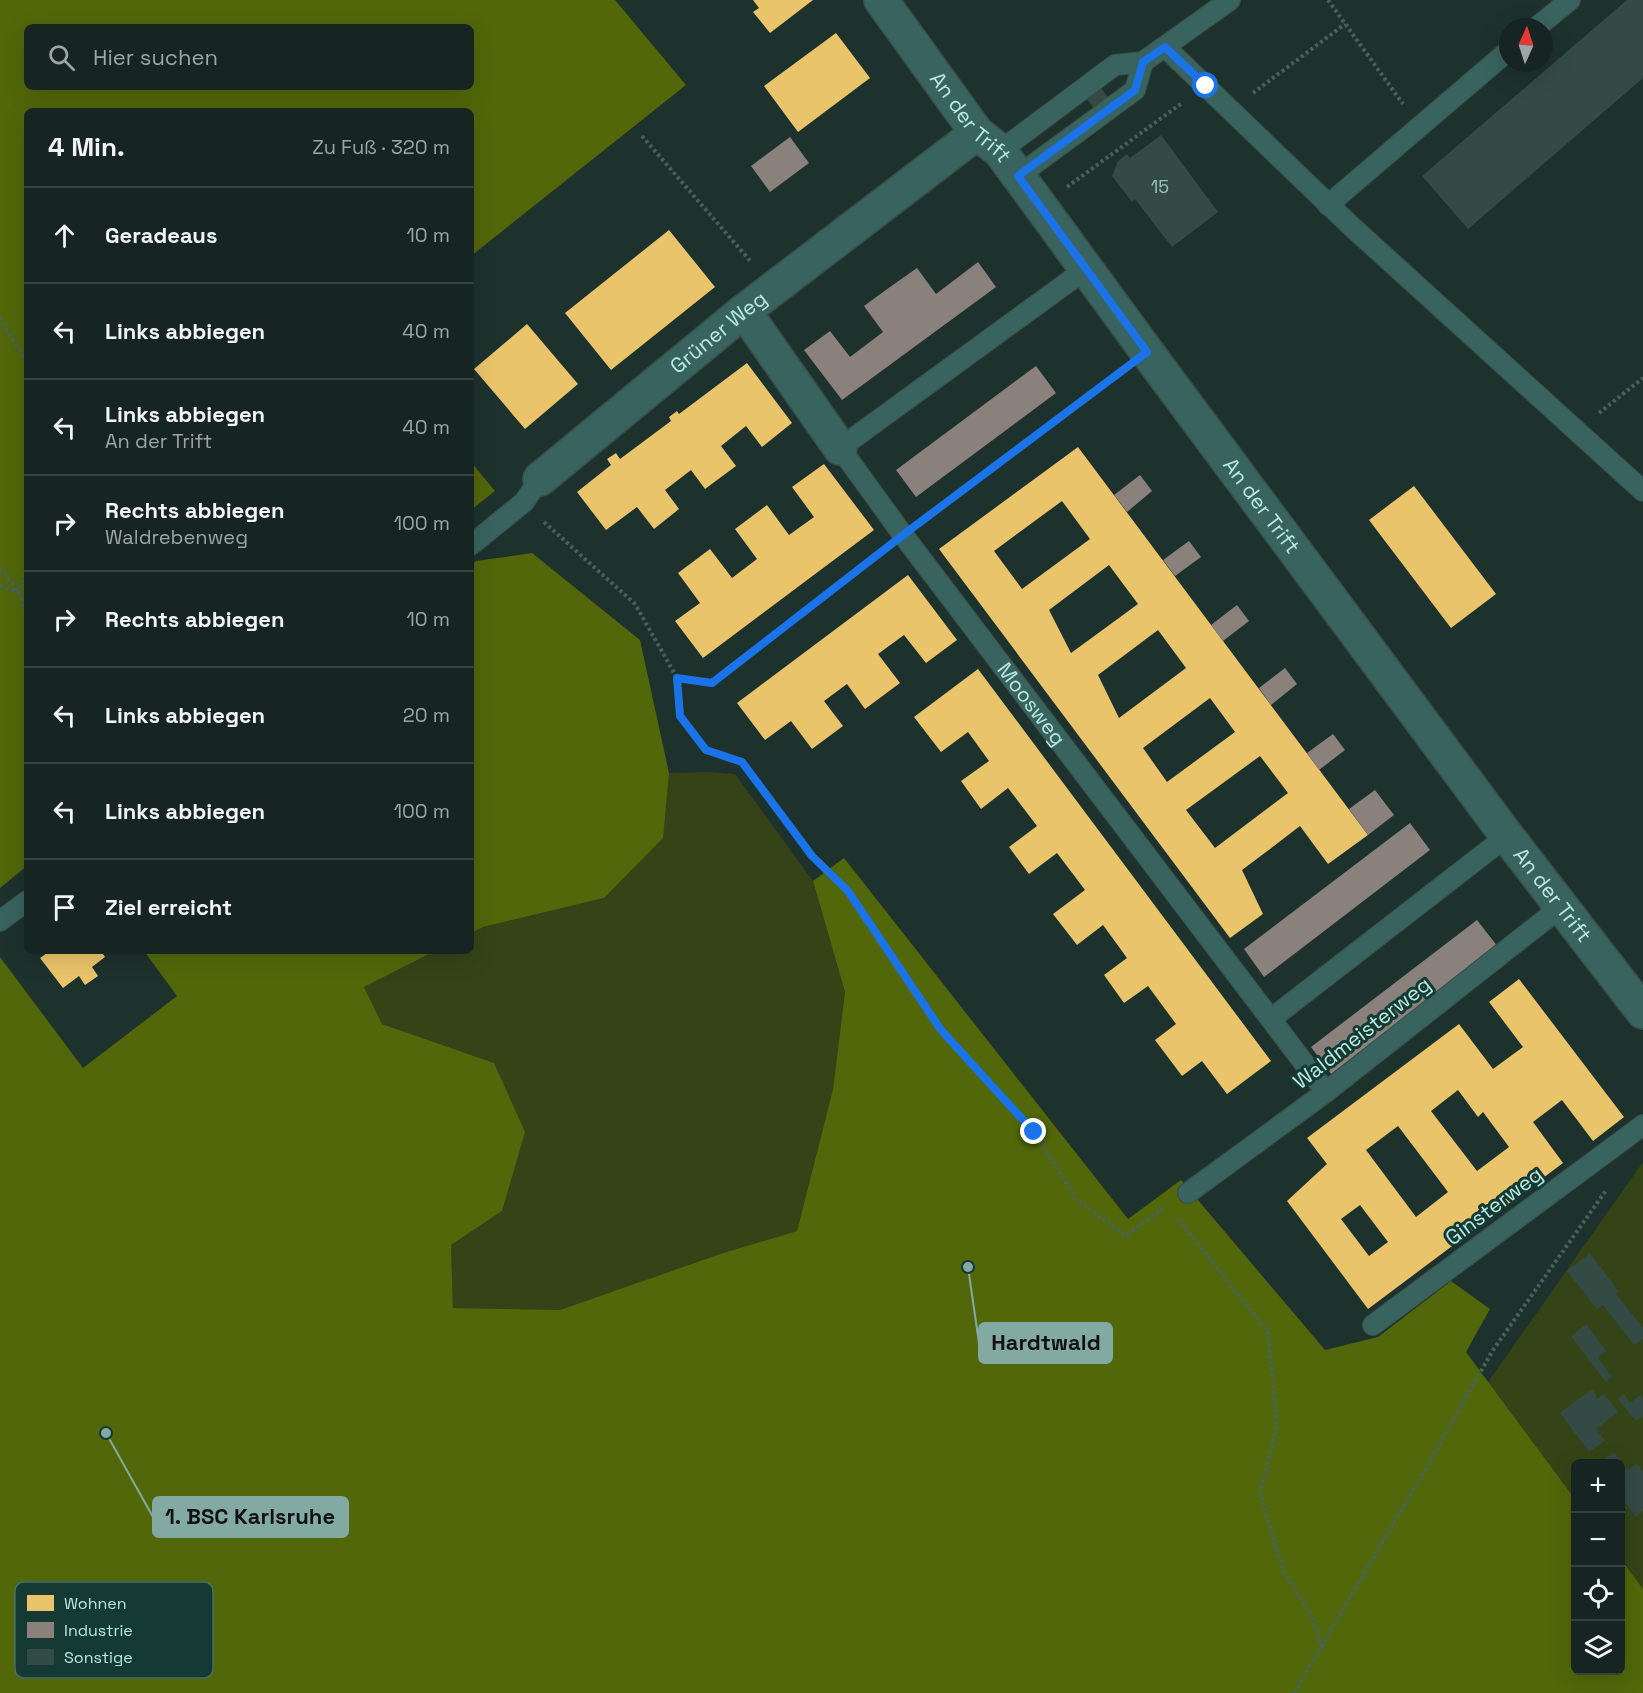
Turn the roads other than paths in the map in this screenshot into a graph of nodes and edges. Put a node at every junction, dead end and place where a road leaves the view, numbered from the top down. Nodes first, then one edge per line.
1 (881, 0) edge
2 (1230, 0) edge
3 (1570, 0) edge
4 (1548, 18) edge
5 (1165, 47) junction
6 (1499, 58) edge
7 (1143, 62) junction
8 (998, 153) junction
9 (1328, 205) junction
10 (1086, 269) junction
11 (744, 311) junction
12 (840, 448) junction
13 (532, 490) joint
14 (1643, 491) edge
15 (474, 542) edge
16 (1507, 836) junction
17 (24, 903) edge
18 (1561, 907) junction
19 (0, 921) edge
20 (1643, 1012) edge
21 (1271, 1019) junction
22 (1326, 1092) junction
23 (1643, 1125) edge
24 (1188, 1192) road end
25 (1373, 1325) dead end

1 - 8 street, An der Trift
2 - 5 lane
3 - 4 lane
5 - 7 lane
5 - 9 lane
6 - 9 lane
7 - 8 lane
7 - 8 lane
8 - 10 street, An der Trift
8 - 11 street, Grüner Weg
9 - 14 lane
10 - 12 lane
10 - 16 street, An der Trift
11 - 12 street, Moosweg
11 - 13 street, Grüner Weg
12 - 21 lane, Moosweg
13 - 15 lane, Grüner Weg
16 - 18 street, An der Trift
16 - 21 lane
17 - 19 lane
18 - 20 street, An der Trift
18 - 22 lane, Waldmeisterweg
21 - 22 lane, Moosweg
22 - 24 lane, Waldmeisterweg
23 - 25 lane, Ginsterweg

